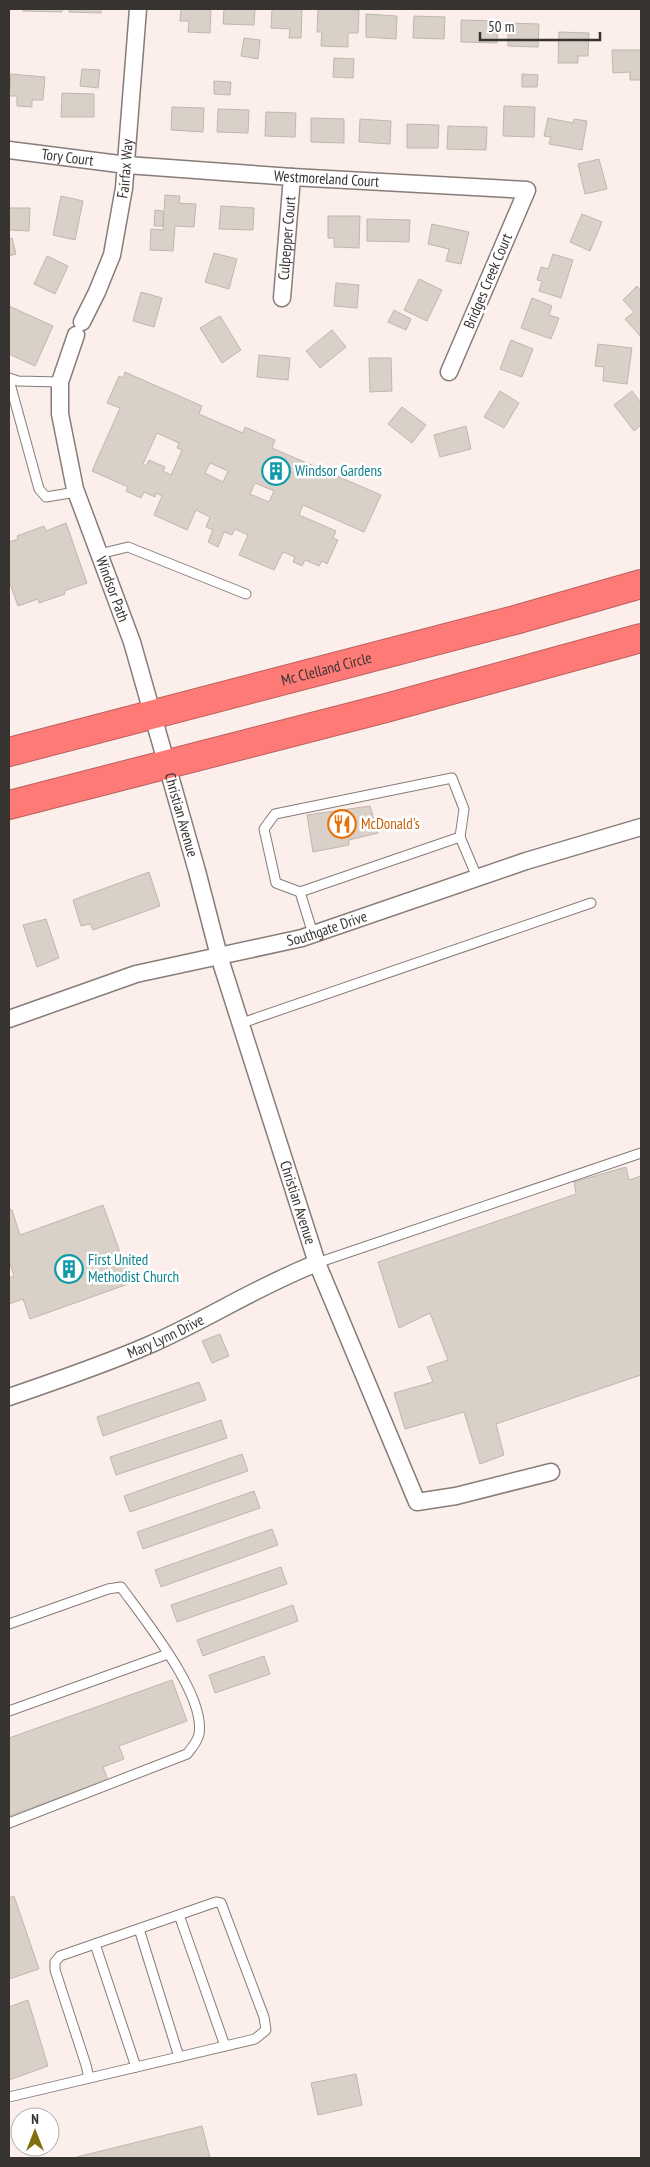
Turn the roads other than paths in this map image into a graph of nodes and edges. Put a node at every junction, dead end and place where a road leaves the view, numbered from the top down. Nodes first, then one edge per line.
1 (138, 9) edge
2 (9, 150) edge
3 (126, 165) junction
4 (292, 177) junction
5 (527, 190) joint
6 (282, 298) dead end
7 (450, 372) dead end
8 (9, 379) edge
9 (60, 382) junction
10 (60, 414) joint
11 (76, 492) junction
12 (99, 554) junction
13 (641, 584) edge
14 (246, 594) dead end
15 (641, 638) edge
16 (154, 715) junction
17 (9, 752) edge
18 (167, 764) junction
19 (9, 804) edge
20 (641, 827) edge
21 (460, 837) junction
22 (477, 877) junction
23 (300, 892) junction
24 (591, 903) dead end
25 (313, 934) junction
26 (219, 956) junction
27 (9, 1018) edge
28 (239, 1024) junction
29 (641, 1153) edge
30 (316, 1262) junction
31 (9, 1397) edge
32 (550, 1472) dead end
33 (9, 1624) edge
34 (168, 1654) junction
35 (9, 1711) edge
36 (9, 1823) edge
37 (179, 1915) junction
38 (139, 1929) junction
39 (95, 1944) junction
40 (225, 2046) junction
41 (179, 2057) junction
42 (136, 2067) junction
43 (89, 2078) junction
44 (9, 2097) edge

1 - 3 street, Fairfax Way
2 - 3 street, Tory Court
3 - 4 street, Westmoreland Court
3 - 9 street, Fairfax Way
4 - 5 street, Westmoreland Court
4 - 6 street, Culpepper Court
5 - 7 street, Bridges Creek Court
8 - 9 lane
8 - 11 lane
9 - 10 street, Fairfax Way
10 - 11 street, Windsor Path
11 - 12 street, Windsor Path
12 - 14 lane
12 - 16 street, Windsor Path
13 - 16 highway, Mc Clelland Circle
15 - 18 highway
16 - 17 highway, Mc Clelland Circle
16 - 18 street, Windsor Path
18 - 19 highway
18 - 26 street, Christian Avenue
20 - 22 street, Southgate Drive
21 - 22 lane
21 - 23 lane
21 - 23 lane
22 - 25 street, Southgate Drive
23 - 25 lane
24 - 28 lane
25 - 26 street, Southgate Drive
26 - 27 street, Southgate Drive
26 - 28 street, Christian Avenue
28 - 30 street, Christian Avenue
29 - 30 lane
30 - 31 street, Mary Lynn Drive
30 - 32 street, Christian Avenue
33 - 34 lane
34 - 35 lane
34 - 36 lane
37 - 38 lane
37 - 40 lane
37 - 40 lane
38 - 39 lane
38 - 41 lane
39 - 42 lane
39 - 43 lane
40 - 41 lane
41 - 42 lane
42 - 43 lane
43 - 44 lane

